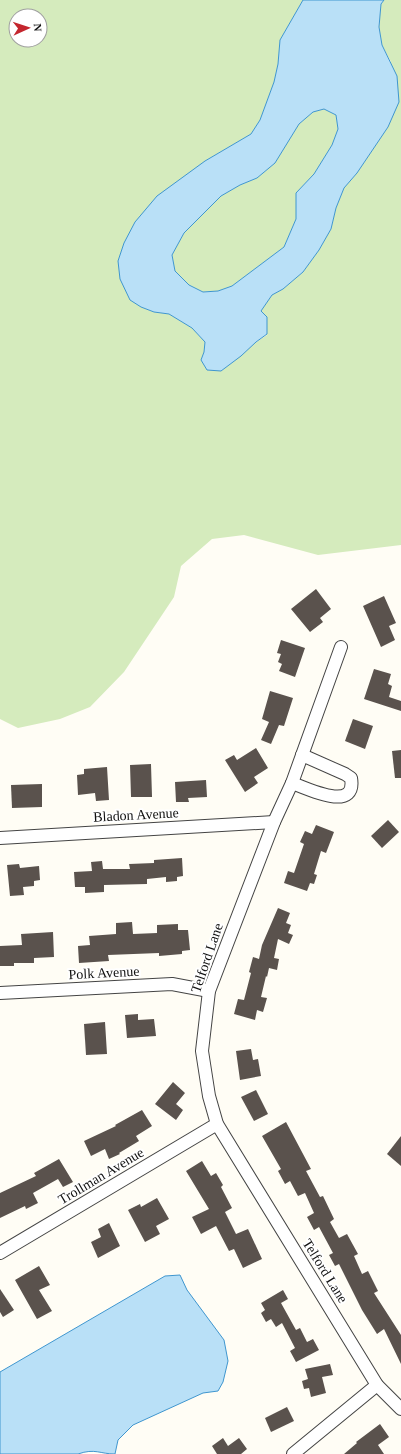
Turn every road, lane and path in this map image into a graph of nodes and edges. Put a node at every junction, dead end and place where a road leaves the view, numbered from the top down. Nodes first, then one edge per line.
1 (341, 647) dead end
2 (302, 755) junction
3 (292, 784) junction
4 (274, 822) junction
5 (0, 838) edge
6 (209, 991) junction
7 (0, 993) edge
8 (217, 1124) junction
9 (0, 1253) edge
10 (377, 1385) junction
11 (401, 1409) edge
12 (293, 1454) edge

1 - 2 street, Telford Lane
2 - 3 street, Telford Lane
2 - 3 street
3 - 4 street, Telford Lane
4 - 5 street, Bladon Avenue
4 - 6 street, Telford Lane
6 - 7 street, Polk Avenue
6 - 8 street, Telford Lane
8 - 9 street, Trollman Avenue
8 - 10 street, Telford Lane
10 - 11 street, Telford Lane
10 - 12 street

